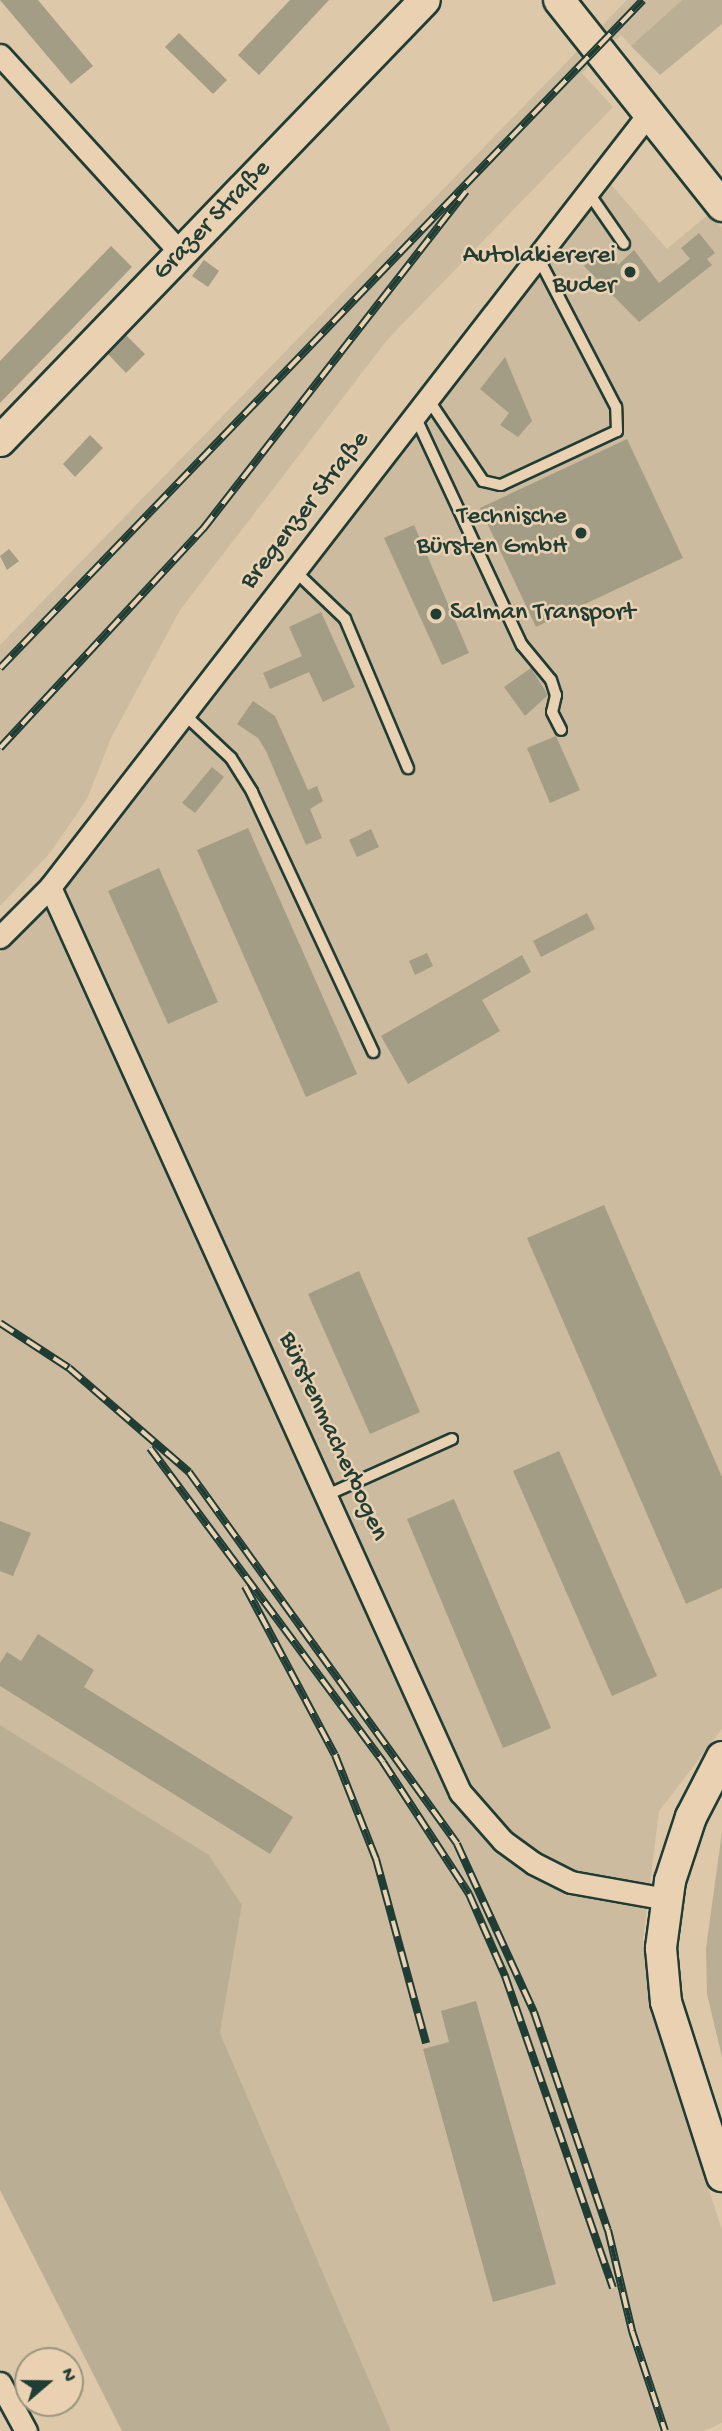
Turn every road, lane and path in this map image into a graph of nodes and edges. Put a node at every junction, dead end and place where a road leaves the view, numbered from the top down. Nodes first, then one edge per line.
1 (425, 0) edge
2 (559, 0) edge
3 (0, 55) edge
4 (649, 113) junction
5 (588, 192) junction
6 (722, 206) edge
7 (624, 244) dead end
8 (182, 254) junction
9 (538, 257) junction
10 (428, 398) junction
11 (415, 416) junction
12 (0, 442) edge
13 (295, 570) junction
14 (184, 714) junction
15 (561, 730) dead end
16 (408, 768) dead end
17 (50, 887) junction
18 (0, 937) edge
19 (373, 1052) dead end
20 (452, 1439) dead end
21 (327, 1495) junction
22 (722, 1757) edge
23 (666, 1899) junction
24 (722, 2176) edge
25 (0, 2383) edge
26 (26, 2431) edge

1 - 8 street, Grazer Straße
2 - 4 street
3 - 8 street
4 - 5 street, Bregenzer Straße
4 - 6 street
5 - 7 lane
5 - 9 street, Bregenzer Straße
8 - 12 street, Grazer Straße
9 - 10 street, Bregenzer Straße
9 - 10 lane
10 - 11 street, Bregenzer Straße
11 - 13 street, Bregenzer Straße
11 - 15 lane
13 - 14 street, Bregenzer Straße
13 - 16 lane
14 - 17 street, Bregenzer Straße
14 - 19 lane
17 - 18 street, Bregenzer Straße
17 - 21 street, Bürstenmacherbogen
20 - 21 lane
21 - 23 street, Bürstenmacherbogen
22 - 23 street
23 - 24 street
25 - 26 street

